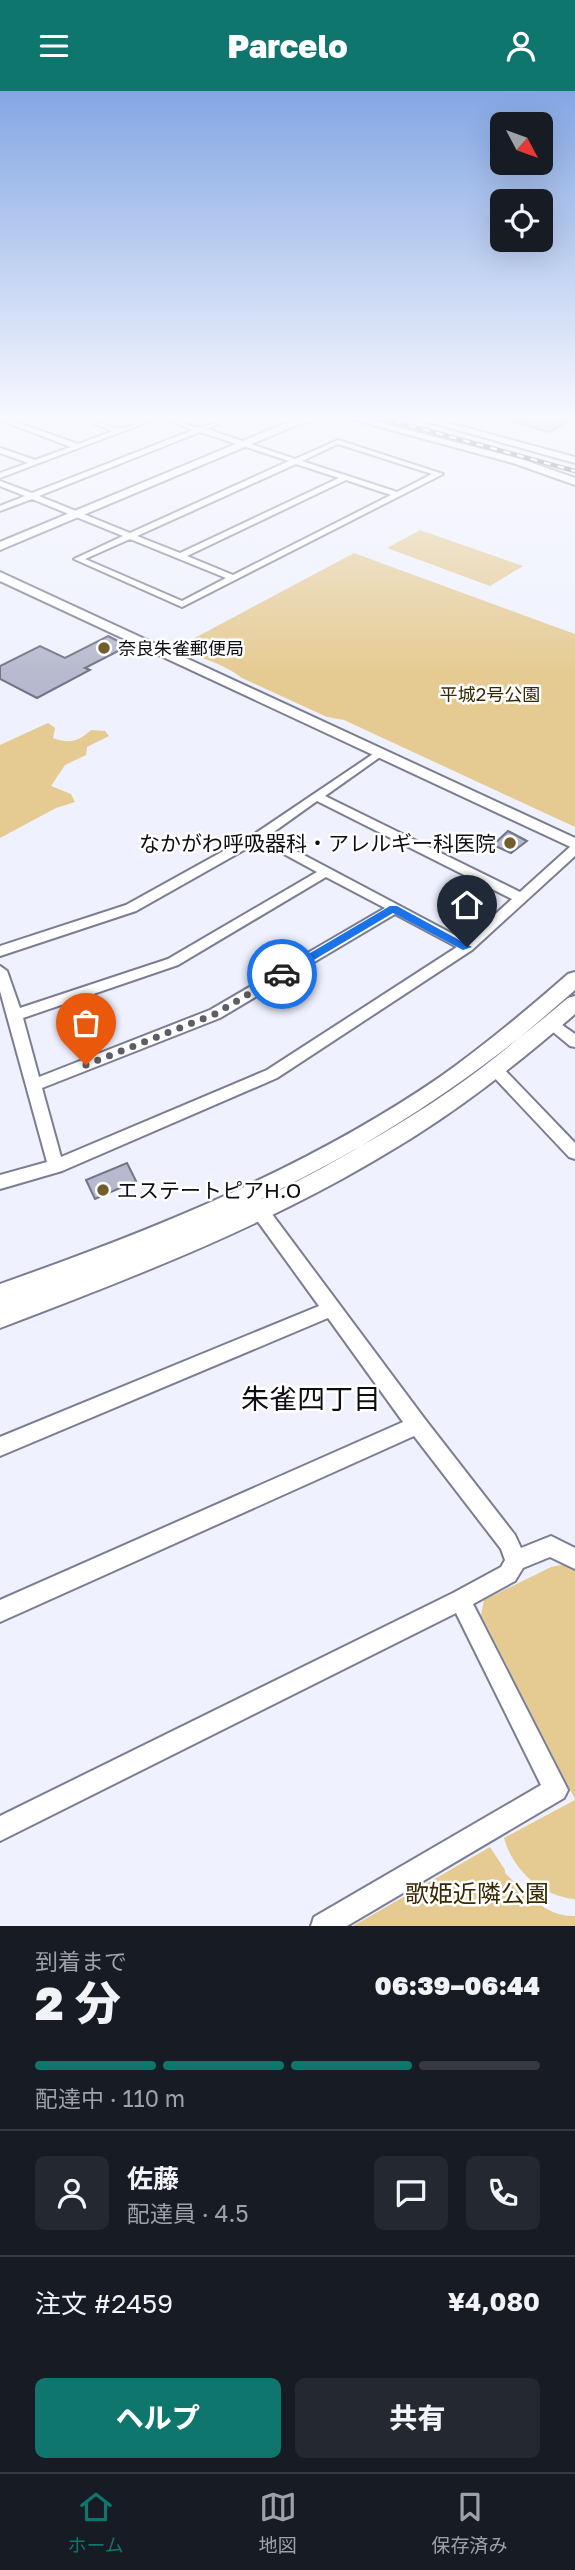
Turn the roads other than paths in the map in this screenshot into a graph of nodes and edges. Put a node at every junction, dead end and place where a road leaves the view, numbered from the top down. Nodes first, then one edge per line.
1 (51, 504) edge
2 (101, 504) edge
3 (200, 504) edge
4 (291, 504) edge
5 (381, 504) edge
6 (76, 514) junction
7 (129, 535) junction
8 (0, 546) edge
9 (180, 556) junction
10 (0, 576) edge
11 (234, 578) junction
12 (379, 753) junction
13 (316, 796) junction
14 (260, 836) junction
15 (575, 843) edge
16 (575, 849) edge
17 (325, 872) junction
18 (521, 898) junction
19 (393, 909) junction
20 (467, 947) junction
21 (0, 951) edge
22 (0, 971) edge
23 (575, 979) edge
24 (575, 1003) edge
25 (15, 1015) junction
26 (552, 1023) junction
27 (575, 1042) edge
28 (494, 1068) junction
29 (35, 1085) junction
30 (575, 1153) edge
31 (56, 1166) junction
32 (0, 1182) edge
33 (255, 1203) junction
34 (0, 1295) edge
35 (331, 1309) junction
36 (0, 1317) edge
37 (417, 1425) junction
38 (0, 1447) edge
39 (575, 1559) edge
40 (516, 1561) junction
41 (460, 1600) junction
42 (0, 1612) edge
43 (0, 1829) edge
44 (323, 1926) edge

1 - 6 street
2 - 6 street
3 - 7 street
4 - 9 street
5 - 11 street
6 - 7 street
6 - 8 street
7 - 9 street
7 - 11 street
9 - 11 street
10 - 12 street
12 - 13 street
12 - 15 street
13 - 14 street
13 - 18 street
14 - 17 street
14 - 21 street
16 - 18 street
17 - 19 street
17 - 25 street
18 - 20 street
19 - 20 street
19 - 29 street
20 - 31 street
22 - 25 street
23 - 33 street
24 - 26 street
25 - 29 street
26 - 27 street
26 - 28 street
28 - 30 street
28 - 33 street
29 - 31 street
31 - 32 street
33 - 34 street
33 - 35 street
33 - 36 street
35 - 37 street
35 - 38 street
37 - 40 street
37 - 42 street
39 - 40 street
40 - 41 street
41 - 43 street
41 - 44 street

